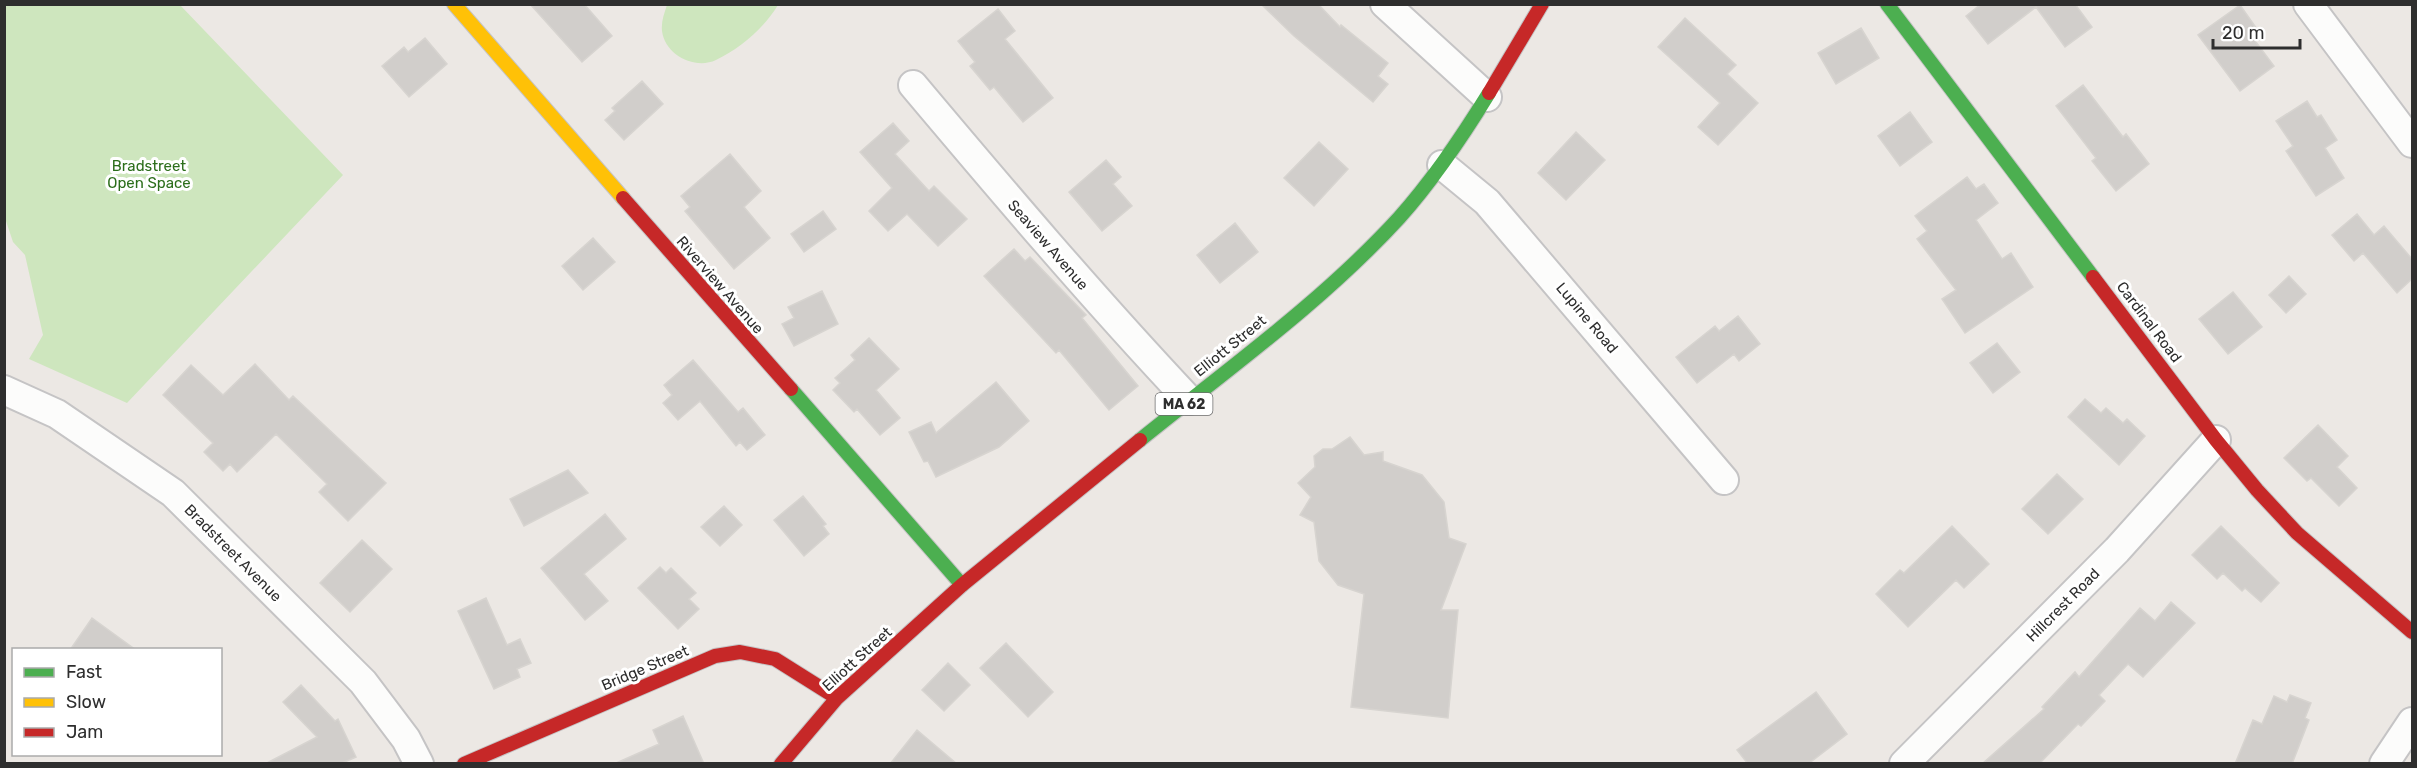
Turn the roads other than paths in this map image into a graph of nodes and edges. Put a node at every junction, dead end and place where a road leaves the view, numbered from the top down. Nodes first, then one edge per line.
1 (454, 4) edge
2 (1385, 4) edge
3 (1542, 4) edge
4 (1887, 4) edge
5 (2308, 4) edge
6 (912, 85) dead end
7 (1487, 97) junction
8 (2412, 143) edge
9 (1442, 165) junction
10 (4, 390) edge
11 (1190, 400) junction
12 (2216, 440) junction
13 (1724, 480) dead end
14 (962, 585) junction
15 (2412, 632) edge
16 (837, 698) junction
17 (2412, 722) edge
18 (419, 764) edge
19 (464, 764) edge
20 (781, 764) edge
21 (1904, 764) edge
22 (2384, 764) edge

1 - 14 street, Riverview Avenue
2 - 7 street
3 - 7 street, Elliott Street / MA 62
4 - 12 street, Cardinal Road
5 - 8 street
6 - 11 street, Seaview Avenue
7 - 9 street, Elliott Street / MA 62
9 - 11 street, Elliott Street / MA 62
9 - 13 street, Lupine Road
10 - 18 street, Bradstreet Avenue
11 - 14 street, Elliott Street / MA 62
12 - 15 street, Cardinal Road
12 - 21 street, Hillcrest Road
14 - 16 street, Elliott Street / MA 62
16 - 19 street, Bridge Street
16 - 20 street, Elliott Street / MA 62
17 - 22 street

